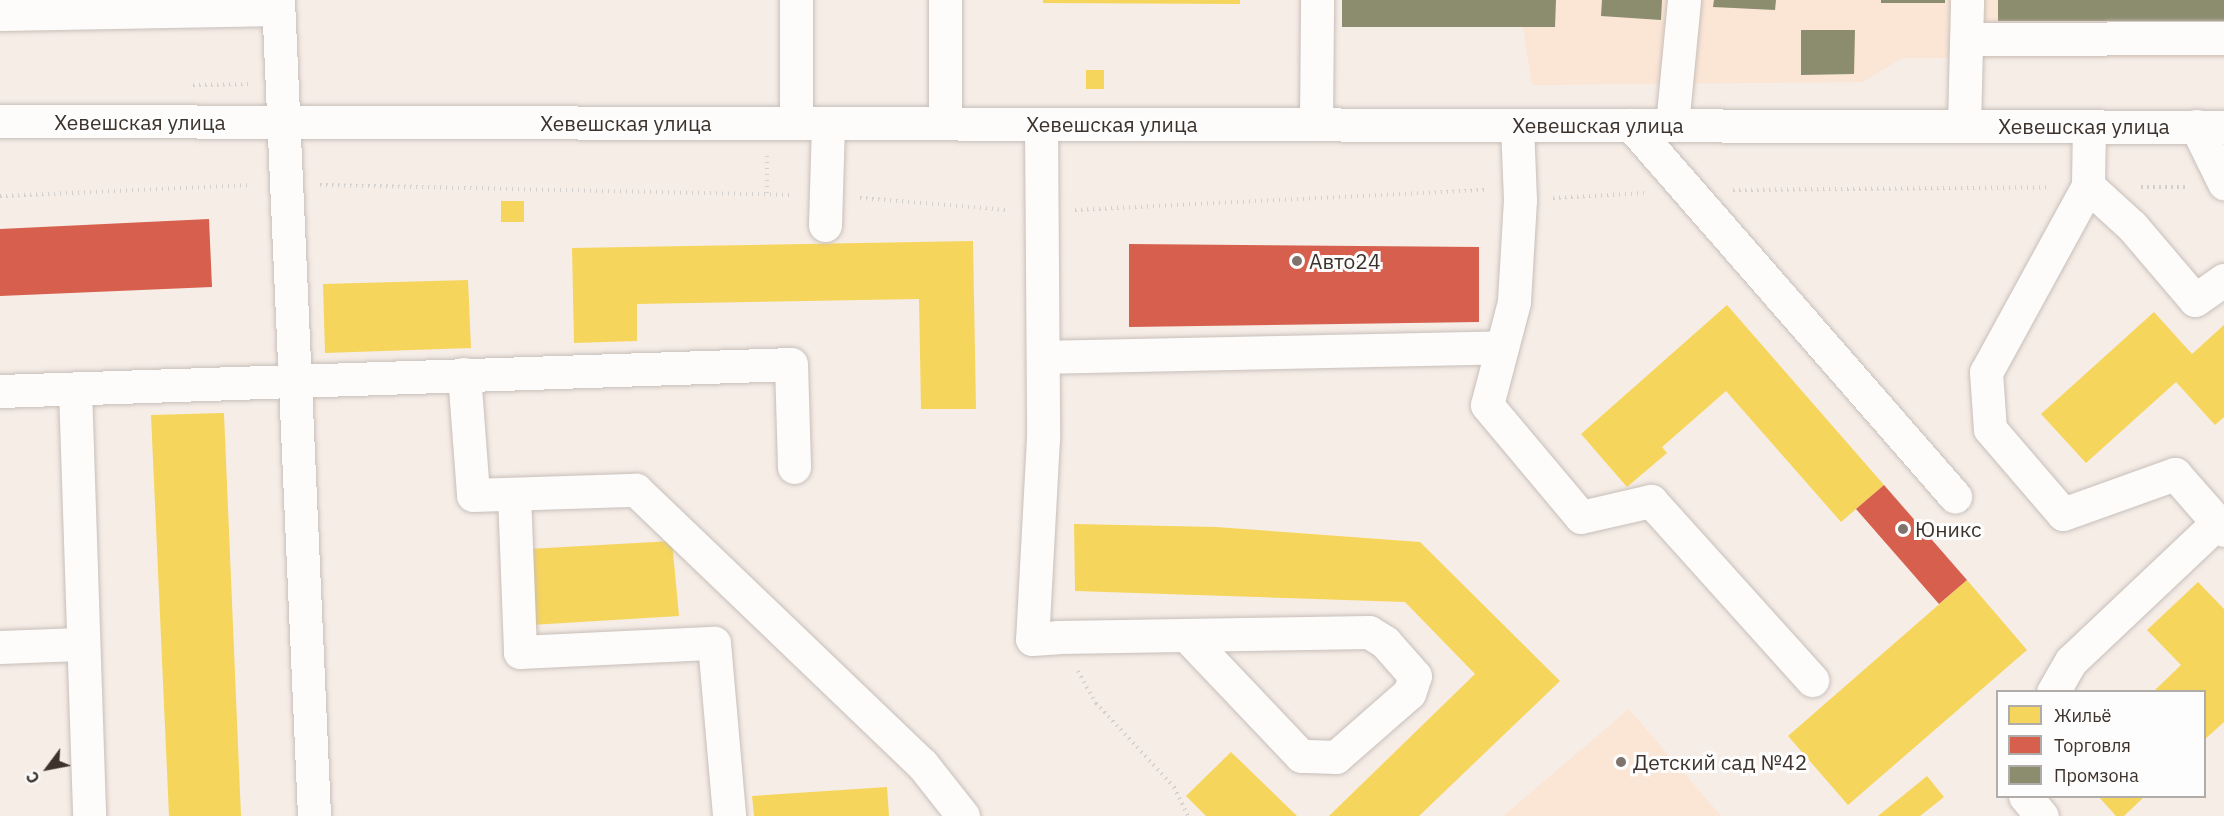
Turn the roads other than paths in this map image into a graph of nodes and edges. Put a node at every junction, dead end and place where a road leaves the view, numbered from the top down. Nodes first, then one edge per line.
1 (796, 0) edge
2 (945, 0) edge
3 (1317, 0) edge
4 (1684, 0) edge
5 (1967, 0) edge
6 (278, 4) edge
7 (0, 14) edge
8 (2224, 38) edge
9 (1966, 39) junction
10 (0, 121) edge
11 (282, 122) junction
12 (796, 123) junction
13 (828, 123) junction
14 (945, 123) junction
15 (1041, 124) junction
16 (1316, 124) junction
17 (1517, 125) junction
18 (1632, 125) junction
19 (1672, 125) junction
20 (1964, 126) junction
21 (2090, 126) junction
22 (2210, 127) edge
23 (2213, 185) edge
24 (2088, 186) junction
25 (826, 210) road end
26 (2224, 280) edge
27 (1502, 347) junction
28 (1043, 357) junction
29 (464, 374) junction
30 (294, 380) junction
31 (75, 389) junction
32 (0, 392) edge
33 (794, 467) dead end
34 (514, 494) junction
35 (1955, 497) dead end
36 (2217, 511) edge
37 (1187, 636) junction
38 (83, 644) junction
39 (0, 647) edge
40 (1812, 680) dead end
41 (2054, 690) edge
42 (2027, 798) edge
43 (89, 816) edge
44 (314, 816) edge
45 (729, 816) edge
46 (963, 816) edge
47 (2042, 816) edge

1 - 12 street
2 - 14 street
3 - 16 street
4 - 19 street
5 - 9 street
6 - 7 street
6 - 11 street
8 - 9 street
9 - 20 street
10 - 11 street, Хевешская улица
11 - 12 street, Хевешская улица
11 - 30 street
12 - 13 street, Хевешская улица
13 - 14 street, Хевешская улица
13 - 25 street
14 - 15 street, Хевешская улица
15 - 16 street, Хевешская улица
15 - 28 street
16 - 17 street, Хевешская улица
17 - 18 street, Хевешская улица
17 - 27 street
18 - 19 street, Хевешская улица
18 - 35 street
19 - 20 street, Хевешская улица
20 - 21 street, Хевешская улица
21 - 22 street, Хевешская улица
21 - 24 street
22 - 23 street
24 - 26 street
24 - 36 street
27 - 28 street
27 - 40 street
28 - 37 street
29 - 30 street
29 - 33 street
29 - 34 street
30 - 31 street
30 - 44 street
31 - 32 street
31 - 38 street
34 - 45 street
34 - 46 street
36 - 41 street
37 - 37 street
38 - 39 street
38 - 43 street
42 - 47 street

